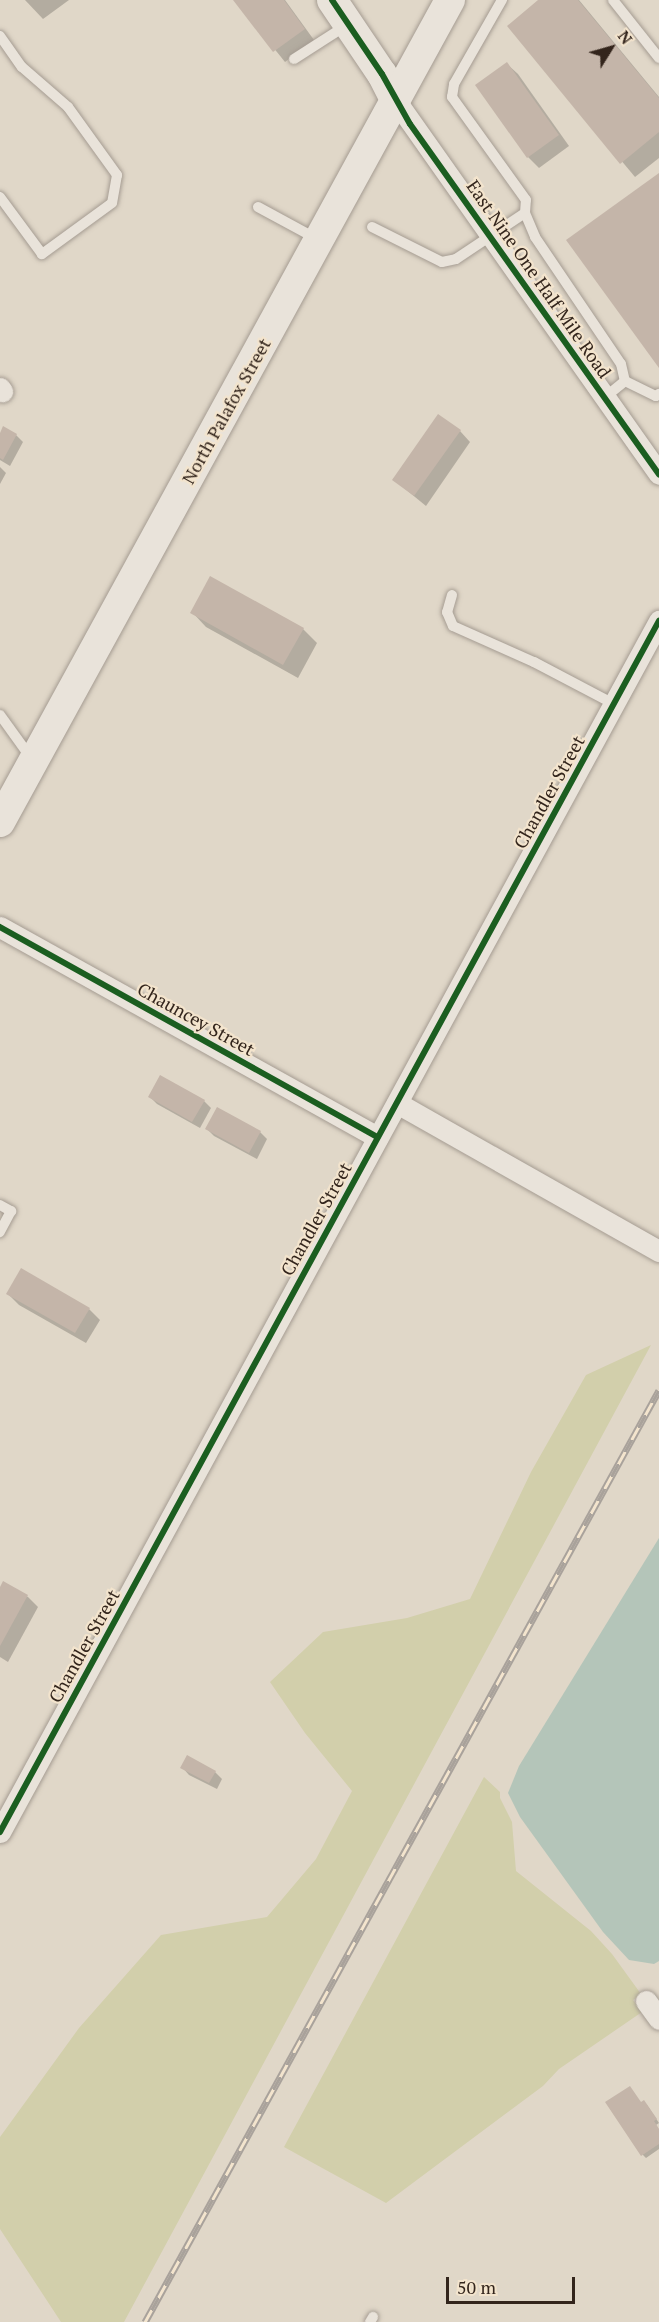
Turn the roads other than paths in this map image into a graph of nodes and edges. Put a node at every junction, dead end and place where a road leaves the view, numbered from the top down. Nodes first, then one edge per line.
1 (332, 0) edge
2 (450, 0) edge
3 (502, 0) edge
4 (613, 0) edge
5 (348, 24) junction
6 (0, 36) edge
7 (659, 58) edge
8 (294, 59) dead end
9 (396, 101) junction
10 (0, 197) edge
11 (258, 207) dead end
12 (525, 213) junction
13 (372, 227) dead end
14 (491, 237) junction
15 (320, 240) junction
16 (625, 381) junction
17 (659, 394) edge
18 (605, 397) junction
19 (659, 474) edge
20 (452, 595) dead end
21 (659, 621) edge
22 (614, 704) junction
23 (0, 715) edge
24 (34, 760) junction
25 (0, 822) edge
26 (0, 927) edge
27 (397, 1103) junction
28 (378, 1137) junction
29 (0, 1205) edge
30 (0, 1232) edge
31 (659, 1251) edge
32 (0, 1832) edge
33 (646, 2001) dead end
34 (659, 2019) edge

1 - 5 main road
2 - 9 main road, North Palafox Street
3 - 12 lane
4 - 7 lane
5 - 8 lane
5 - 9 main road
6 - 10 lane
9 - 14 street, East Nine One Half Mile Road
9 - 15 main road, North Palafox Street
11 - 15 lane
12 - 14 lane
12 - 16 lane
13 - 14 lane
14 - 18 street, East Nine One Half Mile Road
15 - 24 main road, North Palafox Street
16 - 17 lane
16 - 18 lane
18 - 19 street, East Nine One Half Mile Road
20 - 22 lane
21 - 22 street, Chandler Street
22 - 27 street, Chandler Street
23 - 24 lane
24 - 25 main road, North Palafox Street
26 - 28 street, Chauncey Street
27 - 28 street, Chandler Street
27 - 31 street
28 - 32 street, Chandler Street
29 - 30 lane
33 - 34 street

